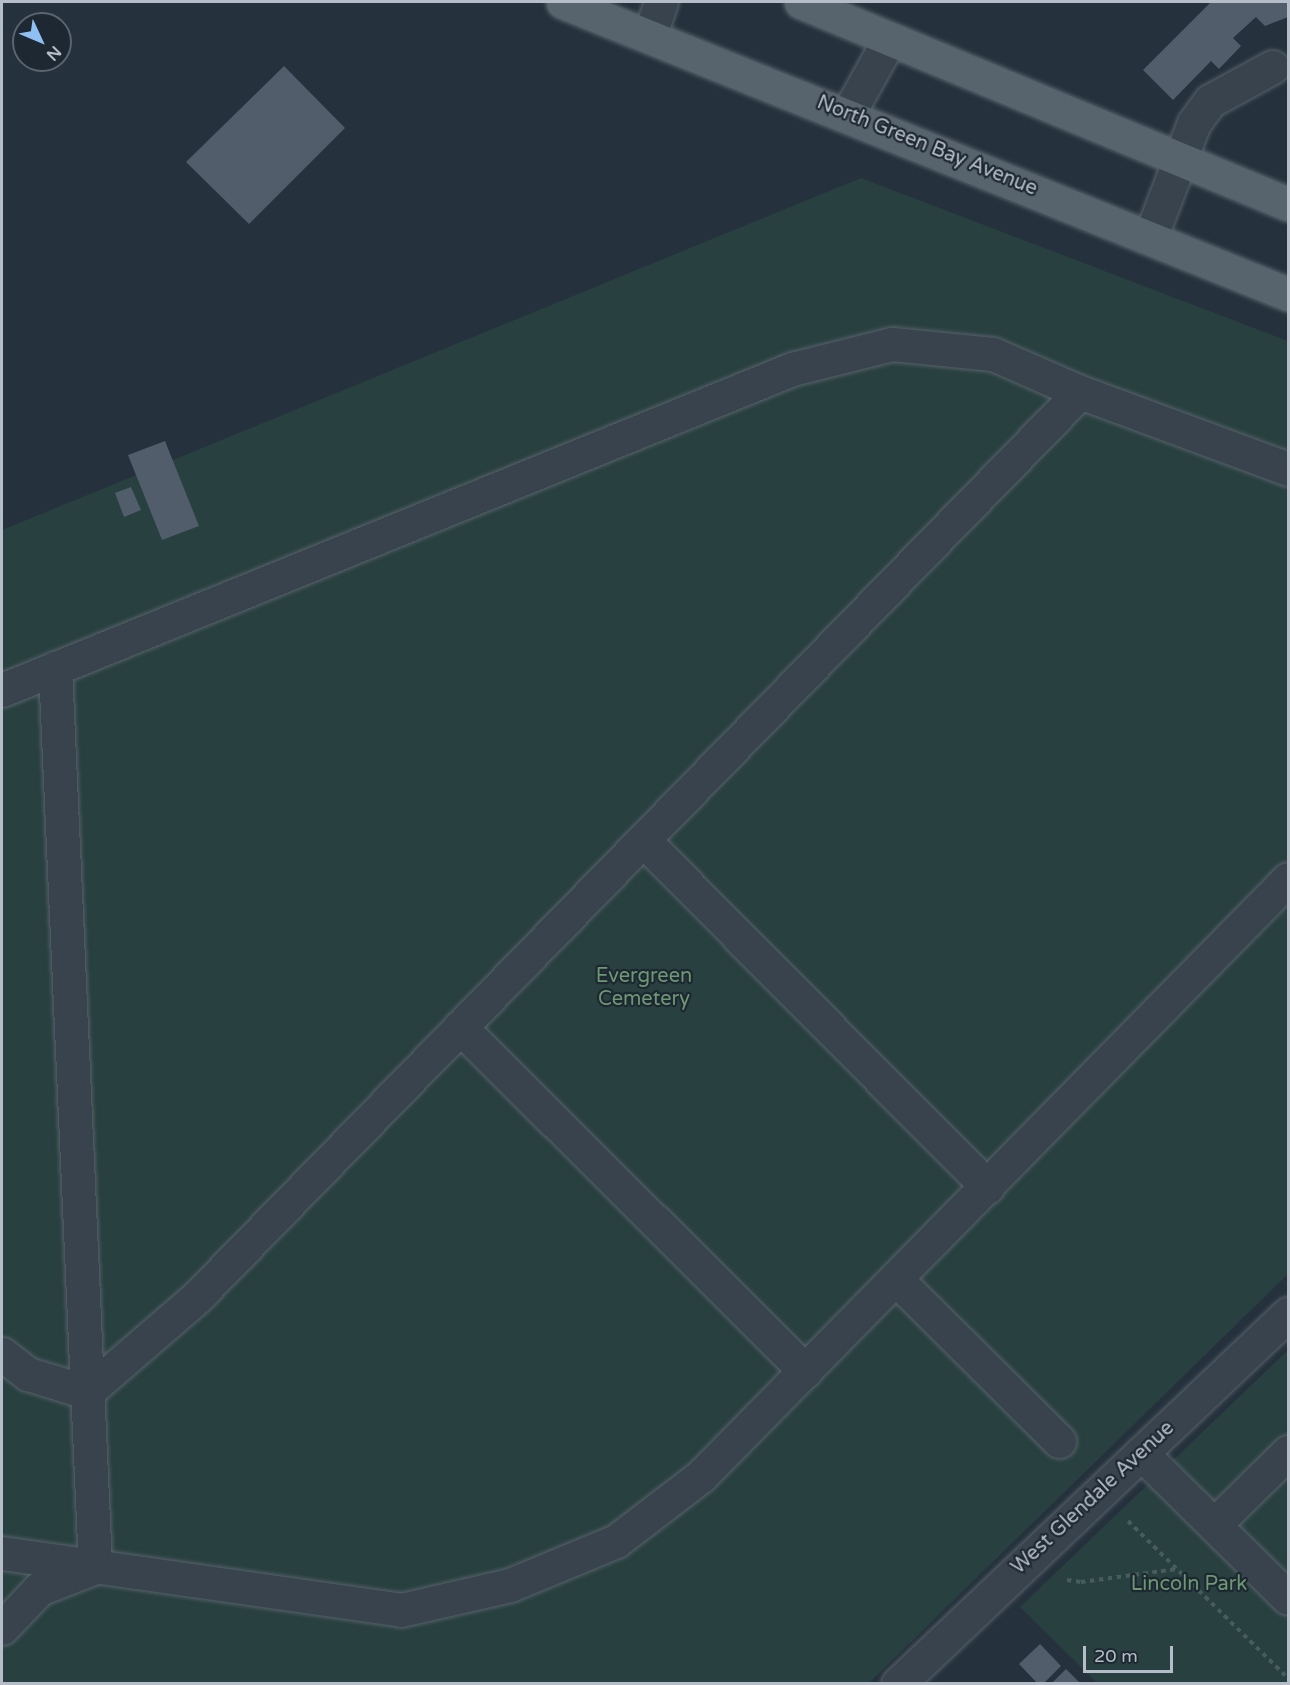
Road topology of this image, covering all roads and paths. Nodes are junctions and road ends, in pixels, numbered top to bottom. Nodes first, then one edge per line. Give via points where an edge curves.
1 (563, 2) edge
2 (661, 2) edge
3 (801, 2) edge
4 (650, 34) junction
5 (890, 40) junction
6 (1283, 66) edge
7 (848, 114) junction
8 (1181, 160) junction
9 (1288, 204) edge
10 (1150, 238) junction
11 (1288, 294) edge
12 (1080, 392) junction
13 (1288, 469) edge
14 (55, 668) junction
15 (2, 690) edge
16 (643, 840) junction
17 (1288, 879) edge
18 (460, 1027) junction
19 (987, 1187) junction
20 (896, 1279) junction
21 (1288, 1314) edge
22 (2, 1354) edge
23 (805, 1371) junction
24 (87, 1392) junction
25 (1059, 1441) dead end
26 (1288, 1452) edge
27 (1141, 1453) junction
28 (1128, 1521) dead end
29 (1215, 1524) junction
30 (2, 1553) edge
31 (95, 1567) junction
32 (1178, 1569) junction
33 (1067, 1580) dead end
34 (1288, 1598) edge
35 (2, 1628) edge
36 (1288, 1678) edge
37 (898, 1683) edge

1 - 4 main road, North Green Bay Avenue
2 - 4 street
3 - 5 main road
4 - 7 main road, North Green Bay Avenue
5 - 7 street
5 - 8 main road
6 - 8 street via 1210,101 1194,123
7 - 10 main road, North Green Bay Avenue
8 - 9 main road
8 - 10 street
10 - 11 main road, North Green Bay Avenue
12 - 13 street
12 - 14 street via 993,354 892,344 792,369
12 - 16 street
14 - 15 street
14 - 24 street
16 - 18 street
16 - 19 street
17 - 19 street
18 - 23 street
18 - 24 street via 197,1298
19 - 20 street
20 - 23 street
20 - 25 street
21 - 27 street, West Glendale Avenue
22 - 24 street via 28,1374
23 - 31 street via 701,1476 616,1541 510,1585 400,1610
24 - 31 street
26 - 29 street
27 - 29 street
27 - 37 street, West Glendale Avenue
28 - 32 path
29 - 34 street
30 - 31 street
31 - 35 street via 39,1589
32 - 33 path via 1081,1582
32 - 36 path

